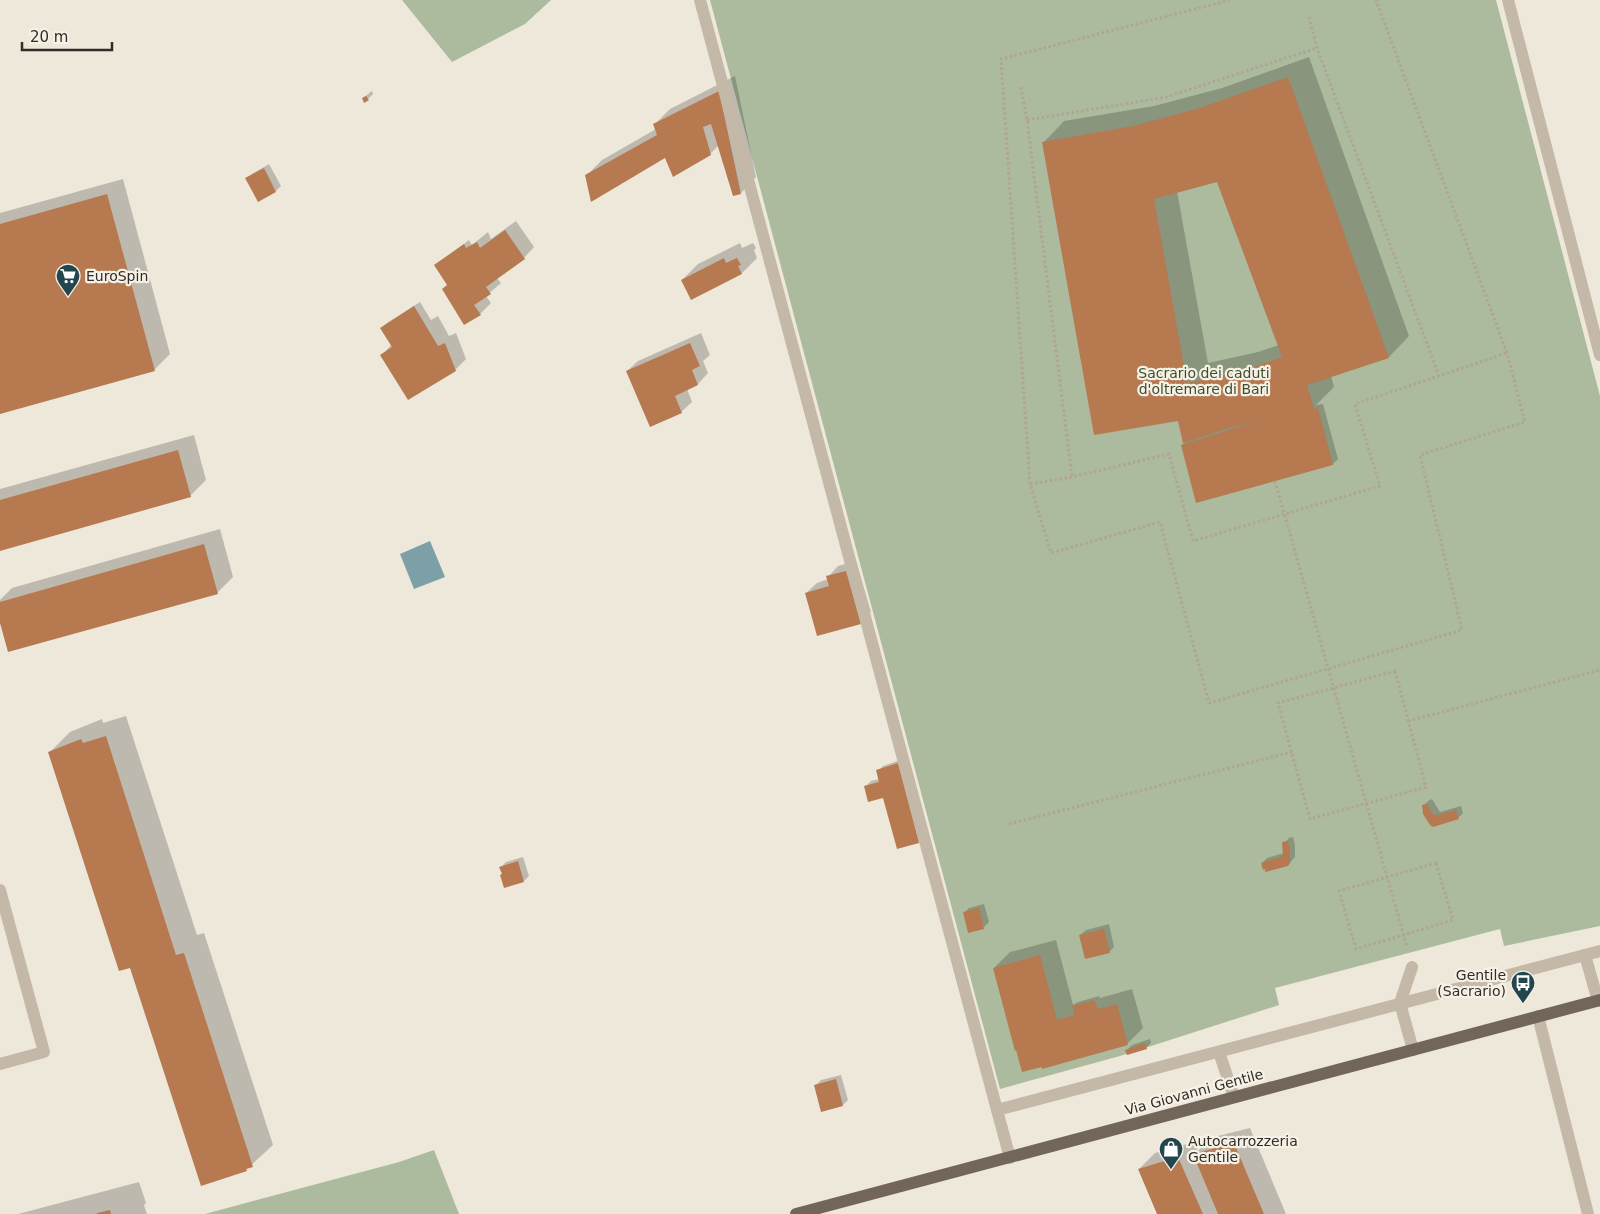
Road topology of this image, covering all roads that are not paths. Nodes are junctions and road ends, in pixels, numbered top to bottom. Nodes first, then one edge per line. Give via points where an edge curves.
1 (700, 0) edge
2 (1508, 0) edge
3 (1600, 355) edge
4 (0, 890) edge
5 (1600, 951) edge
6 (1585, 955) junction
7 (1412, 967) road end
8 (1599, 1000) edge
9 (1400, 1003) junction
10 (1538, 1016) junction
11 (1413, 1050) junction
12 (1219, 1052) junction
13 (0, 1064) edge
14 (1234, 1097) junction
15 (997, 1110) junction
16 (1010, 1158) junction
17 (796, 1214) edge
18 (1588, 1214) edge

1 - 15 street
2 - 3 street
4 - 13 street via 44,1052
5 - 6 street
6 - 8 street
6 - 9 street
7 - 9 street
8 - 10 main road, Via Giovanni Gentile
9 - 11 street
9 - 12 street
10 - 11 main road, Via Giovanni Gentile
10 - 18 street
11 - 14 main road, Via Giovanni Gentile
12 - 14 street
12 - 15 street
14 - 16 main road, Via Giovanni Gentile
15 - 16 street
16 - 17 main road, Via Giovanni Gentile

